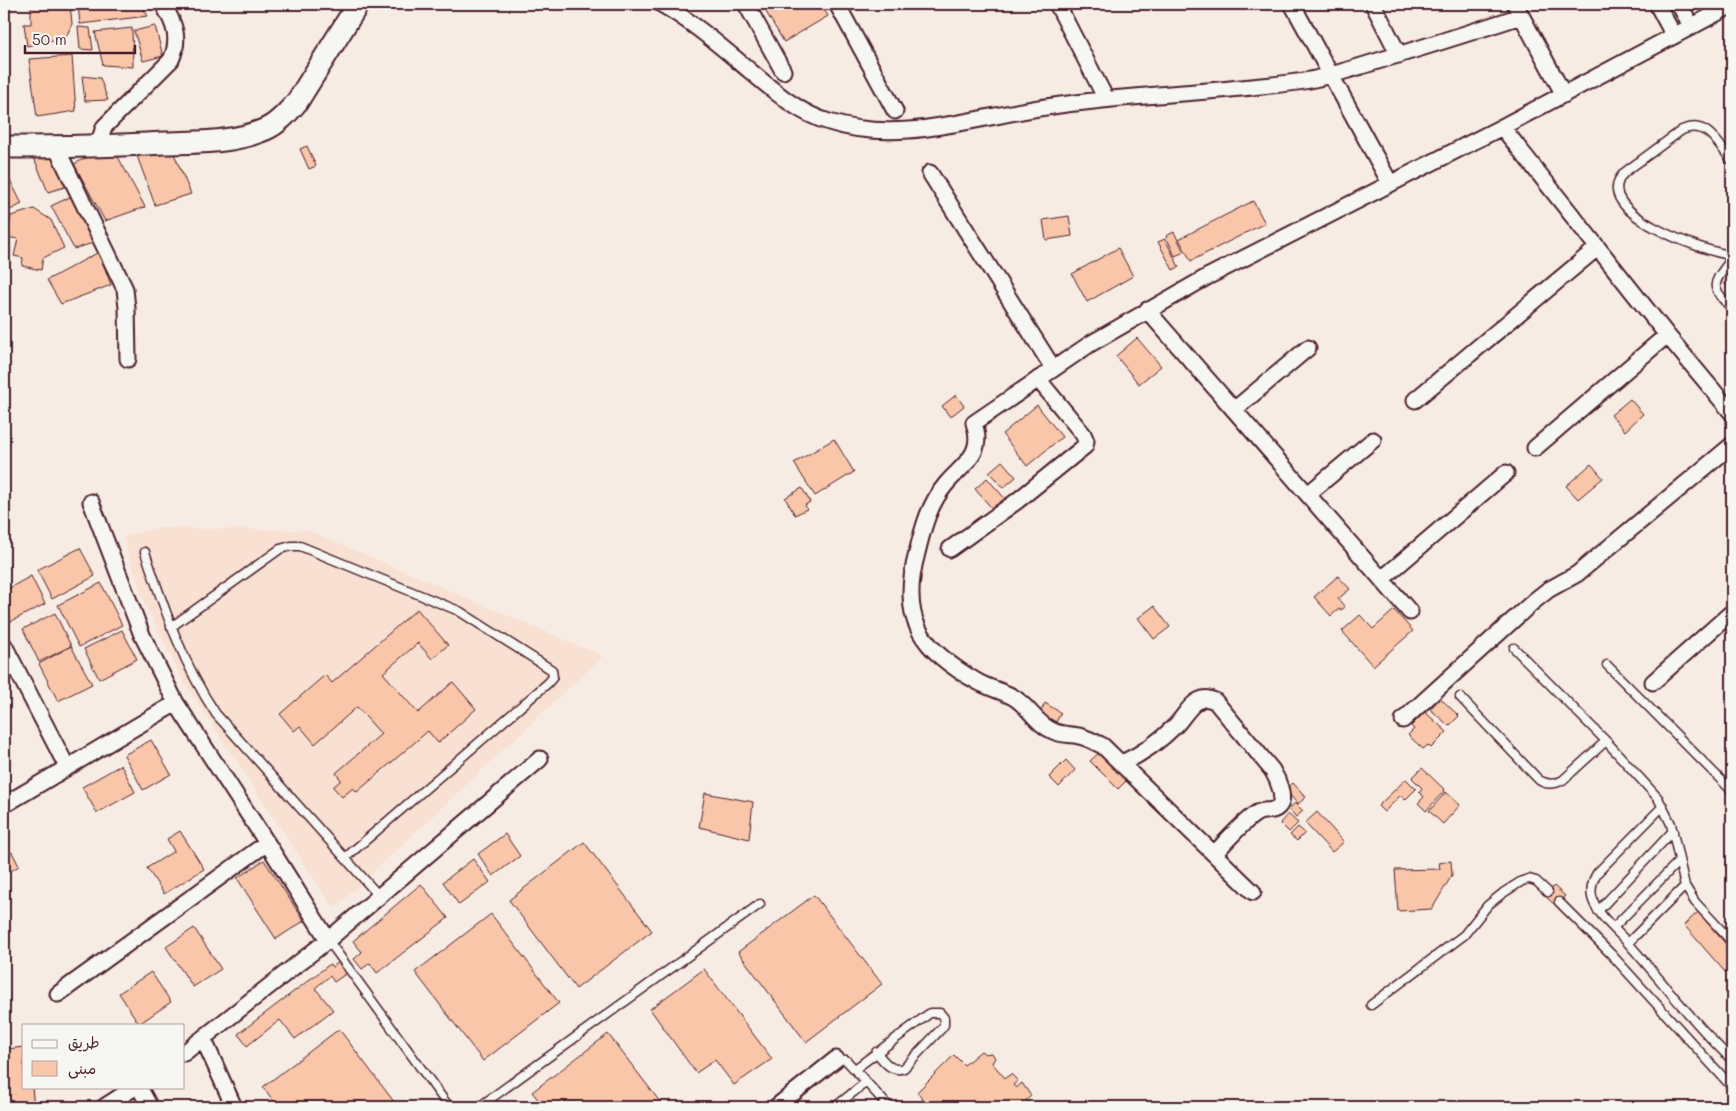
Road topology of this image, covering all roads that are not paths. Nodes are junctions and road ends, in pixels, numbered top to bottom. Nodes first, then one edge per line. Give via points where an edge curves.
1 (163, 4) edge
2 (358, 4) edge
3 (661, 4) edge
4 (746, 4) edge
5 (837, 4) edge
6 (1057, 4) edge
7 (1292, 4) edge
8 (1373, 4) edge
9 (1657, 4) edge
10 (1679, 4) edge
11 (1732, 5) edge
12 (1518, 10) edge
13 (1692, 27) junction
14 (1674, 36) junction
15 (1399, 55) junction
16 (783, 71) dead end
17 (1330, 75) junction
18 (1564, 94) junction
19 (1106, 99) junction
20 (895, 111) dead end
21 (1502, 127) junction
22 (104, 146) junction
23 (4, 147) edge
24 (56, 147) junction
25 (1732, 161) edge
26 (930, 173) dead end
27 (1390, 183) junction
28 (1597, 248) junction
29 (1732, 257) edge
30 (1732, 308) edge
31 (1147, 310) junction
32 (1667, 335) junction
33 (1308, 348) dead end
34 (128, 359) dead end
35 (1053, 368) junction
36 (1038, 379) junction
37 (1415, 400) dead end
38 (1234, 410) junction
39 (1732, 413) edge
40 (1373, 440) dead end
41 (1732, 445) edge
42 (1535, 448) dead end
43 (1506, 473) dead end
44 (1308, 494) junction
45 (91, 502) dead end
46 (950, 549) dead end
47 (145, 552) dead end
48 (1382, 579) junction
49 (1410, 612) dead end
50 (1732, 612) edge
51 (171, 627) junction
52 (4, 645) edge
53 (1514, 648) dead end
54 (1607, 665) dead end
55 (1653, 682) dead end
56 (1460, 697) dead end
57 (176, 703) junction
58 (1403, 720) dead end
59 (1606, 741) junction
60 (540, 759) dead end
61 (1122, 762) junction
62 (67, 767) junction
63 (1732, 791) edge
64 (4, 805) edge
65 (1663, 806) junction
66 (1673, 831) junction
67 (267, 843) junction
68 (1214, 854) junction
69 (345, 858) junction
70 (1679, 861) junction
71 (1685, 886) junction
72 (1253, 892) dead end
73 (1548, 892) dead end
74 (380, 897) junction
75 (1559, 902) dead end
76 (760, 904) dead end
77 (1598, 911) junction
78 (1614, 928) junction
79 (328, 940) junction
80 (1732, 942) edge
81 (1628, 943) junction
82 (58, 994) dead end
83 (1371, 1005) dead end
84 (203, 1038) junction
85 (185, 1051) edge
86 (876, 1052) junction
87 (836, 1059) joint
88 (1732, 1060) edge
89 (855, 1069) junction
90 (866, 1082) junction
91 (1732, 1087) edge
92 (133, 1088) edge
93 (140, 1088) edge
94 (104, 1107) edge
95 (150, 1107) edge
96 (234, 1107) edge
97 (449, 1107) edge
98 (478, 1107) edge
99 (776, 1107) edge
100 (835, 1107) edge
101 (889, 1107) edge

1 - 22 street via 176,30 174,53 171,60 104,127 101,136
2 - 22 street via 297,102 268,128 228,139
3 - 19 street via 705,33 793,104 826,121 853,129 912,130
4 - 16 street
5 - 20 street
6 - 19 street
7 - 17 street
8 - 15 street
9 - 14 street
10 - 13 street
11 - 13 street
12 - 15 street
12 - 18 street
13 - 14 street
14 - 18 street
15 - 17 street
17 - 19 street via 1254,87
17 - 27 street
18 - 21 street
21 - 27 street
21 - 28 street
22 - 24 street
23 - 24 street
24 - 34 street via 124,289
25 - 29 lane via 1707,131 1689,127 1625,172 1618,182 1618,189 1623,202 1648,225 1679,240
26 - 35 street
27 - 31 street
28 - 32 street
28 - 37 street
29 - 30 lane via 1715,285 1719,295
31 - 35 street
31 - 38 street
32 - 39 street
32 - 42 street
33 - 38 street
35 - 36 street
36 - 46 street via 1083,434 1085,446 1018,501
36 - 61 street via 974,423 977,443 973,456 940,492 925,523 911,574 911,608 928,643 948,662 1021,702 1047,728 1094,741
38 - 44 street
40 - 44 street
41 - 58 street via 1577,574 1534,601
43 - 48 street
44 - 48 street
45 - 57 street via 142,635
47 - 51 lane
48 - 49 street
50 - 55 street
51 - 69 lane via 216,714
51 - 69 lane via 280,549 300,546 459,611 552,670 553,677 548,683
52 - 62 street
53 - 59 lane
54 - 63 lane
56 - 59 lane via 1544,783 1563,780
57 - 62 street
57 - 67 street
59 - 65 lane
60 - 74 street
61 - 68 street
61 - 68 street via 1160,739 1198,701 1206,698 1215,701 1272,770 1281,795 1278,807 1258,812
62 - 64 street
65 - 66 lane
65 - 77 lane via 1597,872 1591,892
66 - 70 lane
66 - 77 lane
67 - 79 street
67 - 82 street
68 - 72 street
69 - 74 lane
70 - 71 lane
70 - 78 lane
71 - 80 lane via 1695,902
71 - 81 lane
73 - 83 lane via 1529,880 1503,893 1488,905 1464,935
74 - 79 street
75 - 91 lane
76 - 98 lane
77 - 78 lane
78 - 81 lane
79 - 84 street
79 - 97 lane
81 - 88 lane via 1709,1038
84 - 85 street
84 - 96 street
86 - 86 lane via 891,1068 904,1068 944,1025 944,1018 940,1013 930,1013
86 - 89 lane
87 - 89 lane via 846,1060
87 - 99 street
89 - 90 lane
90 - 100 lane
90 - 101 lane
92 - 94 street
93 - 95 street

